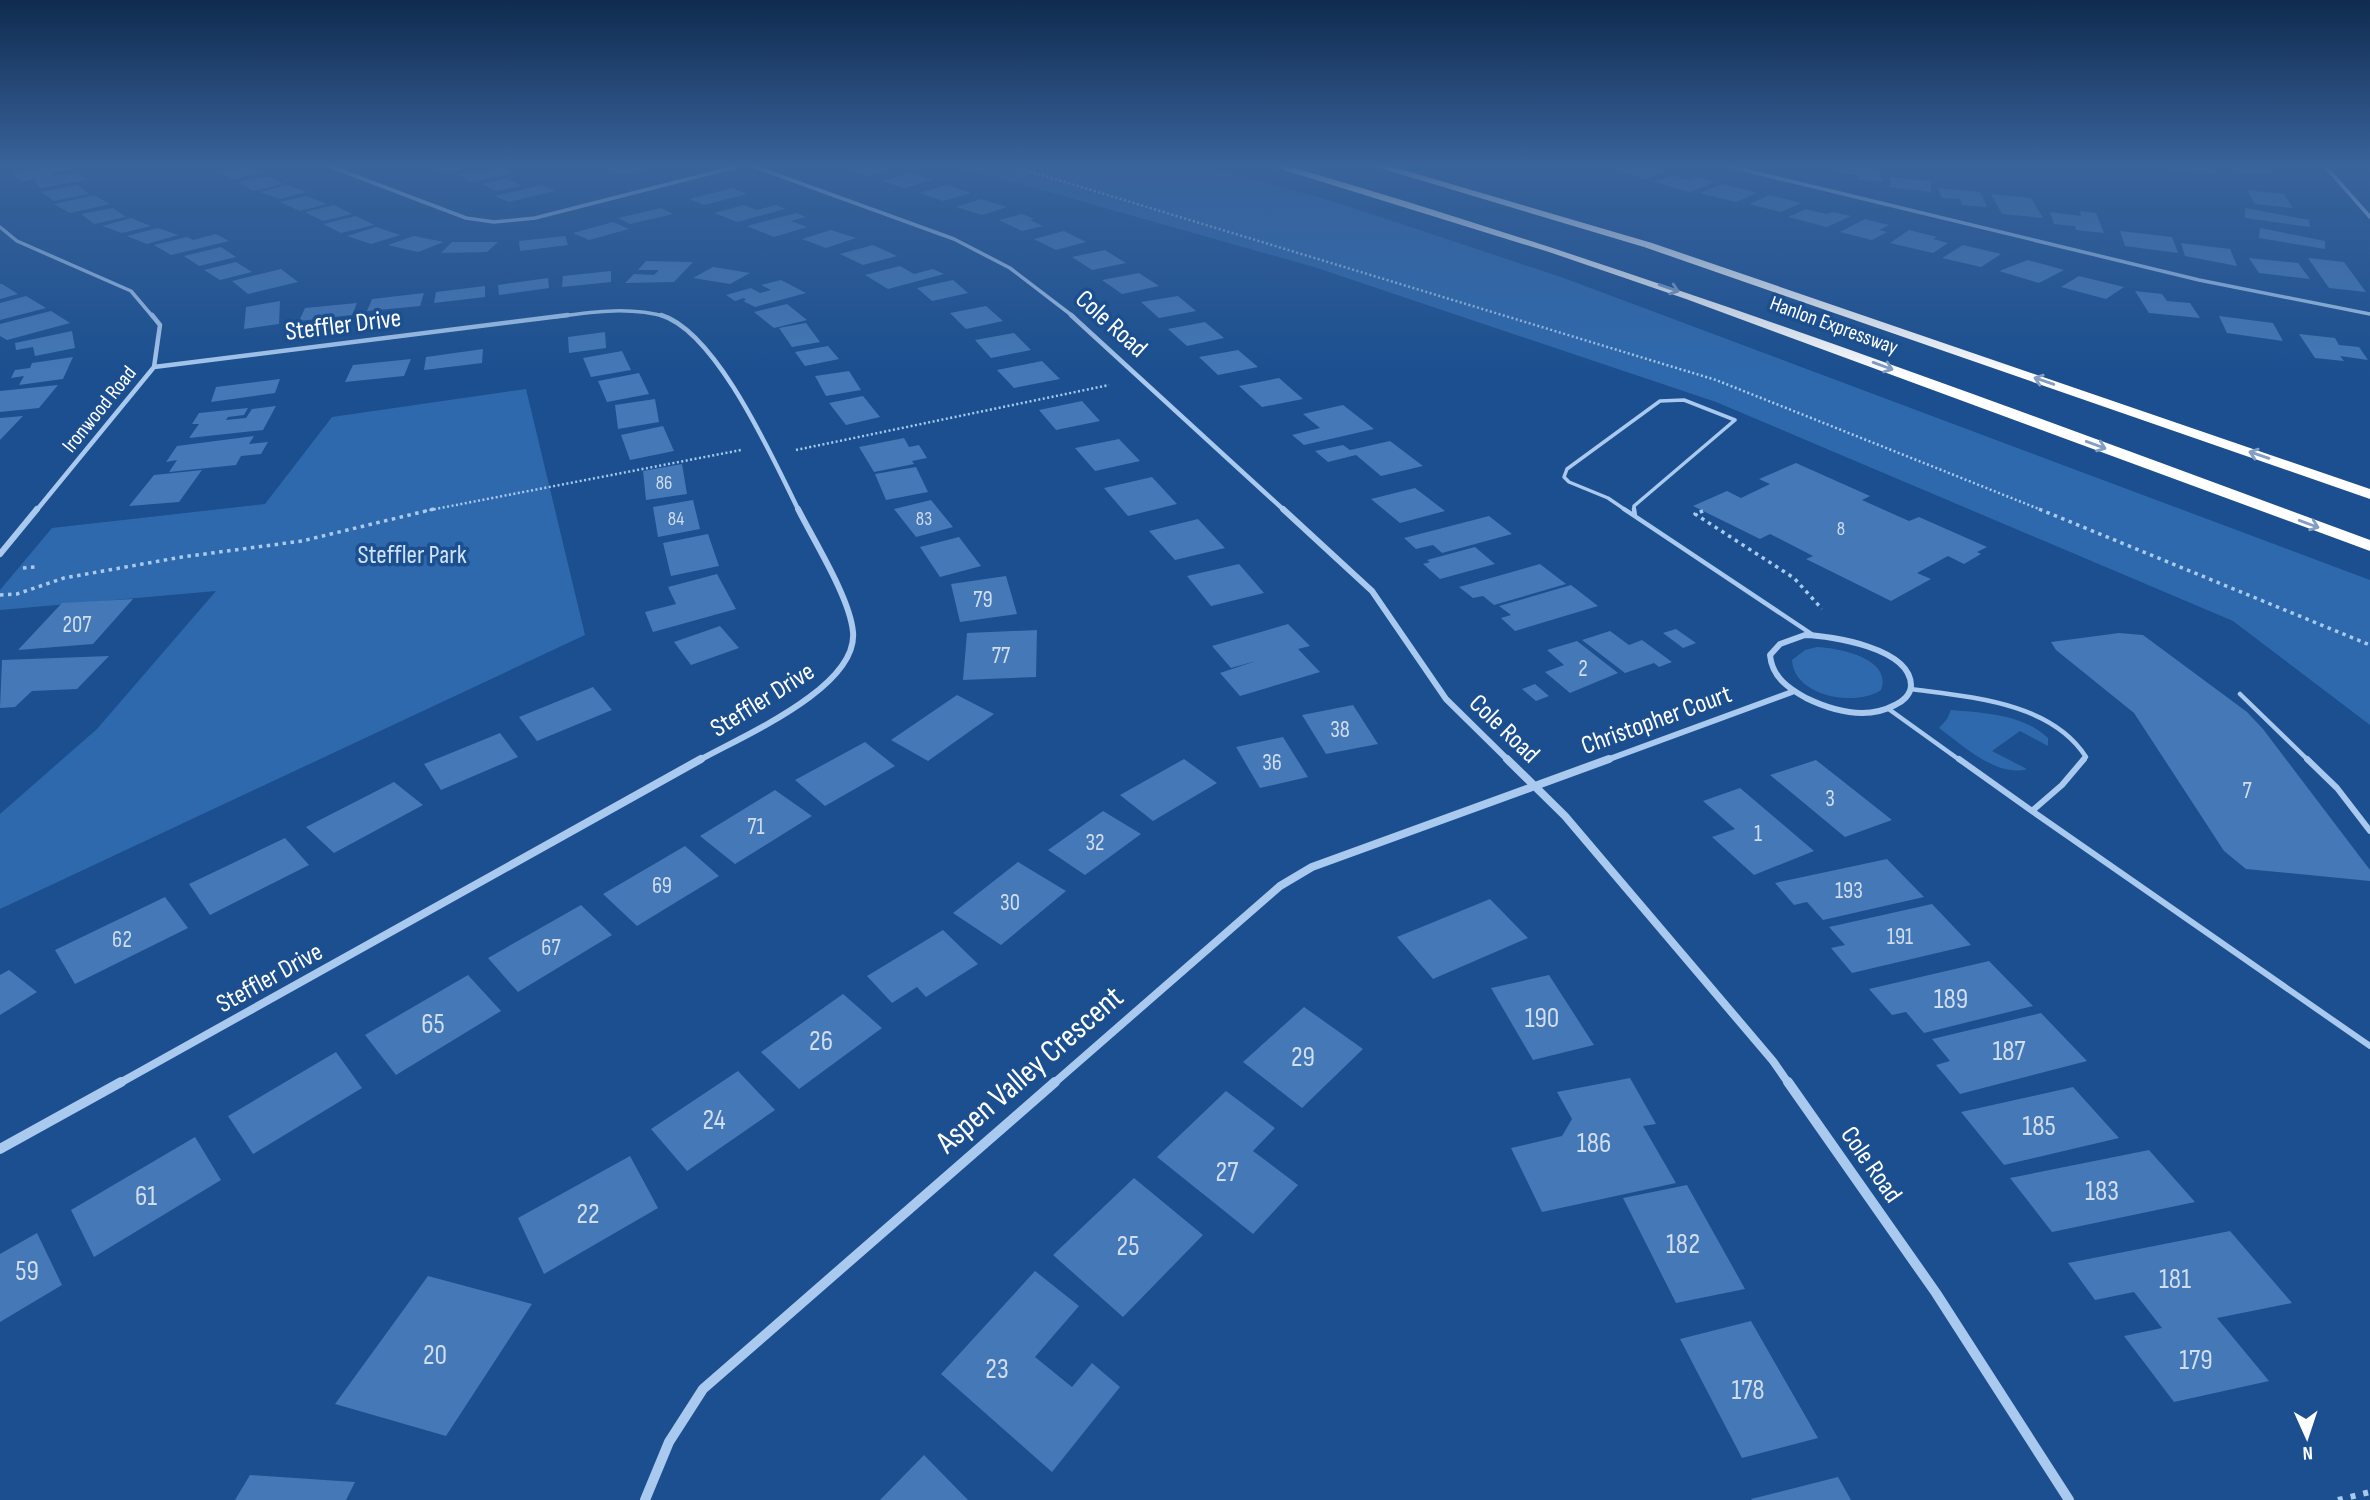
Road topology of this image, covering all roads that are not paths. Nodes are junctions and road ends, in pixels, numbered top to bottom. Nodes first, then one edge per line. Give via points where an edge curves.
1 (11, 236) edge
2 (944, 236) edge
3 (1514, 236) edge
4 (1617, 236) edge
5 (2019, 236) edge
6 (2370, 314) edge
7 (154, 366) junction
8 (2370, 494) edge
9 (1635, 516) junction
10 (2370, 546) edge
11 (0, 554) edge
12 (1813, 635) junction
13 (1911, 689) junction
14 (1792, 692) junction
15 (2240, 694) dead end
16 (1890, 710) junction
17 (1534, 784) junction
18 (2032, 811) junction
19 (2370, 831) edge
20 (2370, 1046) edge
21 (0, 1149) edge
22 (645, 1500) edge
23 (2069, 1500) edge

1 - 7 street, Ironwood Road via 131,291 160,326
2 - 17 street, Cole Road via 1010,268 1052,297 1372,591 1446,699
3 -> 10 highway, Hanlon Expressway via 1694,297
8 -> 4 highway, Hanlon Expressway
5 - 6 street
7 - 11 street, Ironwood Road
7 - 21 street, Steffler Drive via 603,311 647,312 672,319 714,355 847,607 854,637 840,669 820,689 767,723
9 - 9 lane via 1634,506 1733,424 1732,417 1684,400 1660,401 1564,473 1569,482 1608,498
9 - 12 lane
12 - 13 street via 1845,638 1884,654 1899,665
12 - 14 street via 1789,639 1770,655 1777,678
13 - 16 street via 1908,698
13 - 18 lane via 2038,715 2082,746 2086,757
14 - 16 street via 1851,713
14 - 17 street, Christopher Court
15 - 19 lane via 2337,788
16 - 18 lane
17 - 22 street, Aspen Valley Crescent via 1312,867 1251,909 703,1390 654,1467
17 - 23 street, Cole Road via 1773,1061 1936,1293
18 - 20 lane

